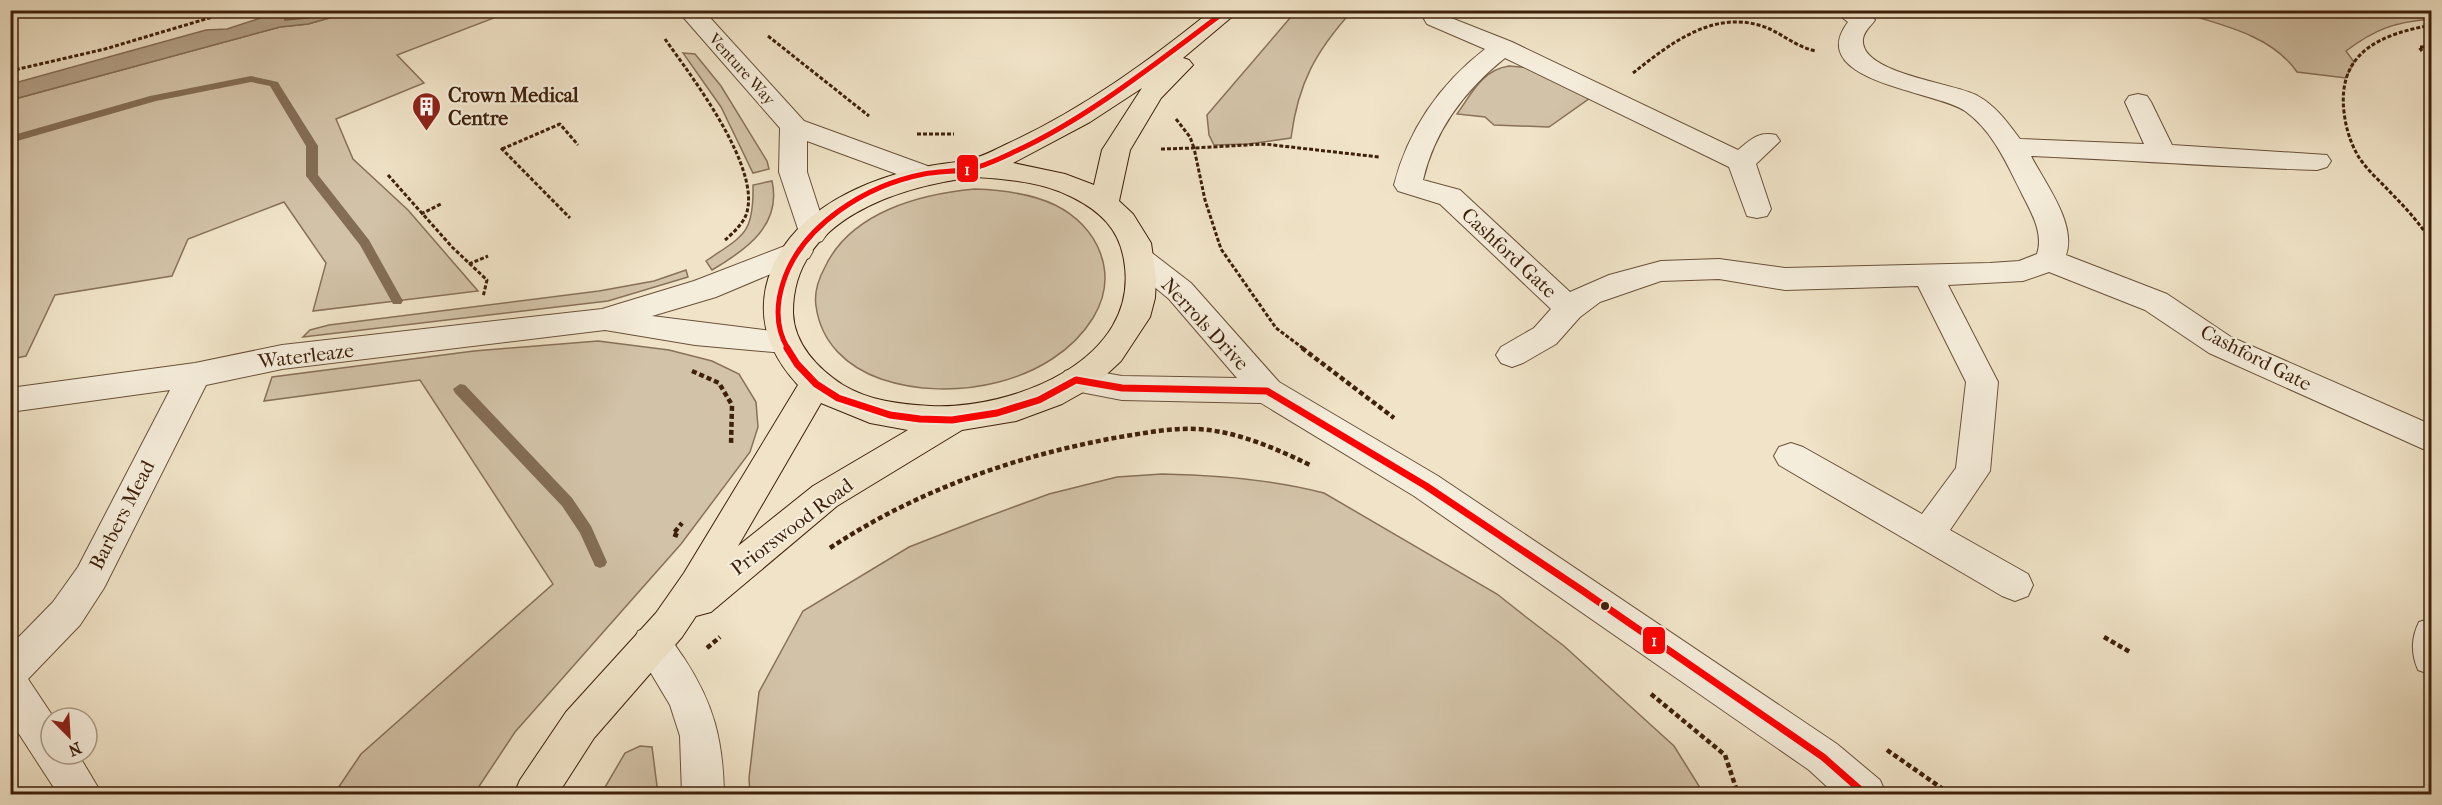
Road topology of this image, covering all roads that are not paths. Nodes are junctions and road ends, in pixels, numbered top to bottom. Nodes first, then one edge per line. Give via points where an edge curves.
1 (689, 10) edge
2 (1223, 14) edge
3 (1863, 14) edge
4 (1436, 19) dead end
5 (1503, 47) junction
6 (2138, 102) dead end
7 (794, 127) junction
8 (1766, 141) dead end
9 (2012, 147) junction
10 (2162, 153) junction
11 (2317, 160) dead end
12 (1741, 162) junction
13 (975, 168) junction
14 (923, 174) junction
15 (1104, 203) junction
16 (1757, 209) dead end
17 (805, 242) junction
18 (1141, 260) junction
19 (2049, 260) junction
20 (1927, 274) junction
21 (1569, 309) junction
22 (602, 320) junction
23 (784, 342) junction
24 (1512, 356) dead end
25 (195, 375) junction
26 (1076, 380) junction
27 (816, 384) junction
28 (1267, 391) junction
29 (10, 400) edge
30 (952, 420) junction
31 (2432, 440) edge
32 (1791, 456) dead end
33 (1927, 535) junction
34 (2015, 585) dead end
35 (661, 634) junction
36 (2432, 634) edge
37 (2432, 657) edge
38 (10, 672) edge
39 (10, 685) edge
40 (39, 730) edge
41 (63, 766) edge
42 (81, 795) edge
43 (535, 795) edge
44 (703, 795) edge
45 (1865, 795) edge

1 - 7 street, Venture Way
2 - 13 main road via 1116,93 1017,151
2 - 15 main road via 1151,94 1116,150
3 - 9 street via 1850,37 1852,50 1865,66 1886,79 1959,96 1979,107
4 - 5 street
5 - 12 street
5 - 21 street, Cashford Gate via 1475,67 1430,123 1412,160 1408,185 1450,197
6 - 10 street
7 - 14 street, Venture Way
7 - 17 street via 793,172
8 - 12 street
9 - 10 street
9 - 19 street via 2049,219 2055,244
10 - 11 street via 2205,158
12 - 16 street
13 - 14 main road
13 - 15 main road via 1012,169 1047,176 1078,187
14 - 17 main road via 861,197 834,214
15 - 18 main road via 1134,239
17 - 22 street, Waterleaze via 705,289
17 - 23 main road via 786,273 779,296 778,319
18 - 26 main road via 1142,291 1131,322 1109,353
18 - 28 street, Nerrols Drive via 1180,291
19 - 20 street, Cashford Gate via 2023,271
19 - 31 street, Cashford Gate via 2156,302 2220,345
20 - 21 street, Cashford Gate via 1785,279 1719,269 1661,271 1588,294
20 - 33 street via 1982,382 1973,471
21 - 24 street, Cashford Gate via 1545,336
22 - 23 street, Waterleaze
22 - 25 street, Waterleaze via 282,357
23 - 27 main road
25 - 29 street, Waterleaze
25 - 38 street, Barbers Mead via 171,414 117,534 72,607
26 - 28 street, Nerrols Drive via 1122,388
26 - 30 main road via 1029,403
27 - 30 main road via 846,401 890,416
27 - 35 main road, Priorswood Road via 718,552
28 - 45 street, Nerrols Drive via 1426,486 1553,571 1823,757
30 - 35 main road, Priorswood Road via 825,496
32 - 33 street
33 - 34 street
35 - 43 main road, Priorswood Road via 580,725
35 - 44 street via 700,736
36 - 37 street
39 - 40 street
41 - 42 street

